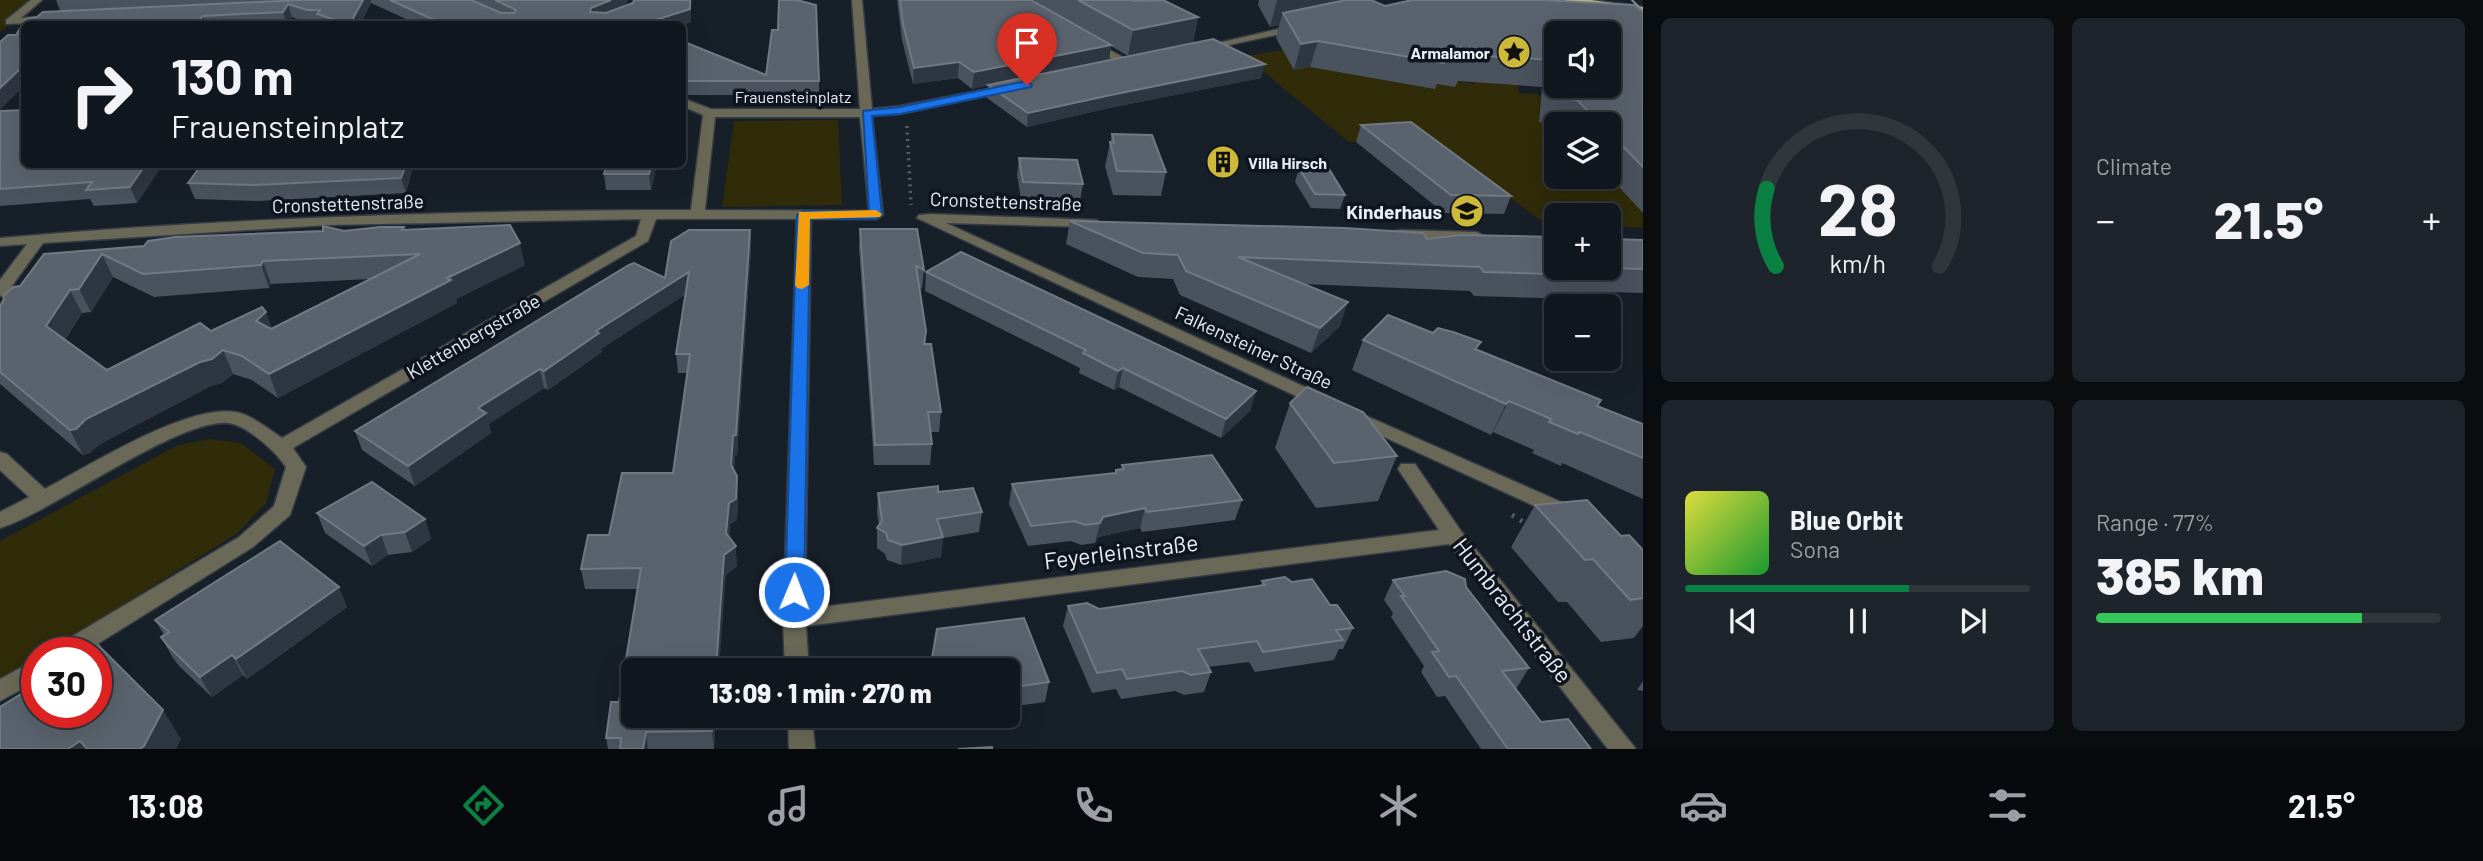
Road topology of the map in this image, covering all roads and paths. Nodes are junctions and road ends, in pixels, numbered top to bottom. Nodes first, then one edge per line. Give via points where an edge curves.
1 (37, 0) edge
2 (857, 0) edge
3 (1569, 0) edge
4 (1612, 2) edge
5 (1643, 4) edge
6 (1643, 10) edge
7 (65, 19) edge
8 (21, 21) edge
9 (28, 21) edge
10 (1313, 25) edge
11 (1075, 33) edge
12 (1194, 50) edge
13 (1142, 61) edge
14 (1128, 64) junction
15 (1115, 67) edge
16 (1021, 86) edge
17 (686, 103) edge
18 (709, 113) junction
19 (866, 113) junction
20 (907, 125) dead end
21 (650, 214) junction
22 (698, 214) junction
23 (804, 215) junction
24 (918, 218) junction
25 (1105, 224) edge
26 (1383, 233) edge
27 (1489, 237) edge
28 (38, 239) junction
29 (0, 242) edge
30 (0, 291) edge
31 (282, 446) junction
32 (0, 459) edge
33 (1408, 469) dead end
34 (42, 498) junction
35 (0, 521) edge
36 (1590, 523) edge
37 (1454, 536) junction
38 (794, 618) junction
39 (90, 637) edge
40 (796, 658) edge
41 (21, 679) edge
42 (0, 691) edge
43 (801, 728) edge
44 (802, 749) edge
45 (1623, 749) edge

1 - 8 street via 10,22
2 - 19 street
3 - 4 main road
4 - 5 main road
4 - 6 main road
7 - 9 street
10 - 12 street
11 - 14 street
13 - 14 street
14 - 15 street
16 - 19 street
17 - 18 street
18 - 19 street, Frauensteinplatz
18 - 22 street, Frauensteinplatz
19 - 23 street, Frauensteinplatz via 876,215
20 - 24 path
21 - 22 street, Cronstettenstraße
21 - 28 street, Cronstettenstraße via 343,221
21 - 31 street, Klettenbergstraße via 643,238
22 - 23 street, Frauensteinplatz
23 - 38 street
24 - 25 street, Cronstettenstraße
24 - 36 street, Falkensteiner Straße
26 - 27 street
28 - 29 street, Cronstettenstraße
28 - 30 street
31 - 34 street via 237,418 215,418 175,429
31 - 39 street via 296,467 283,510 246,542
32 - 34 street
33 - 37 street, Humbrachtstraße
34 - 35 street
37 - 38 street, Feyerleinstraße
37 - 45 street, Humbrachtstraße
38 - 40 street
41 - 42 street
43 - 44 street

